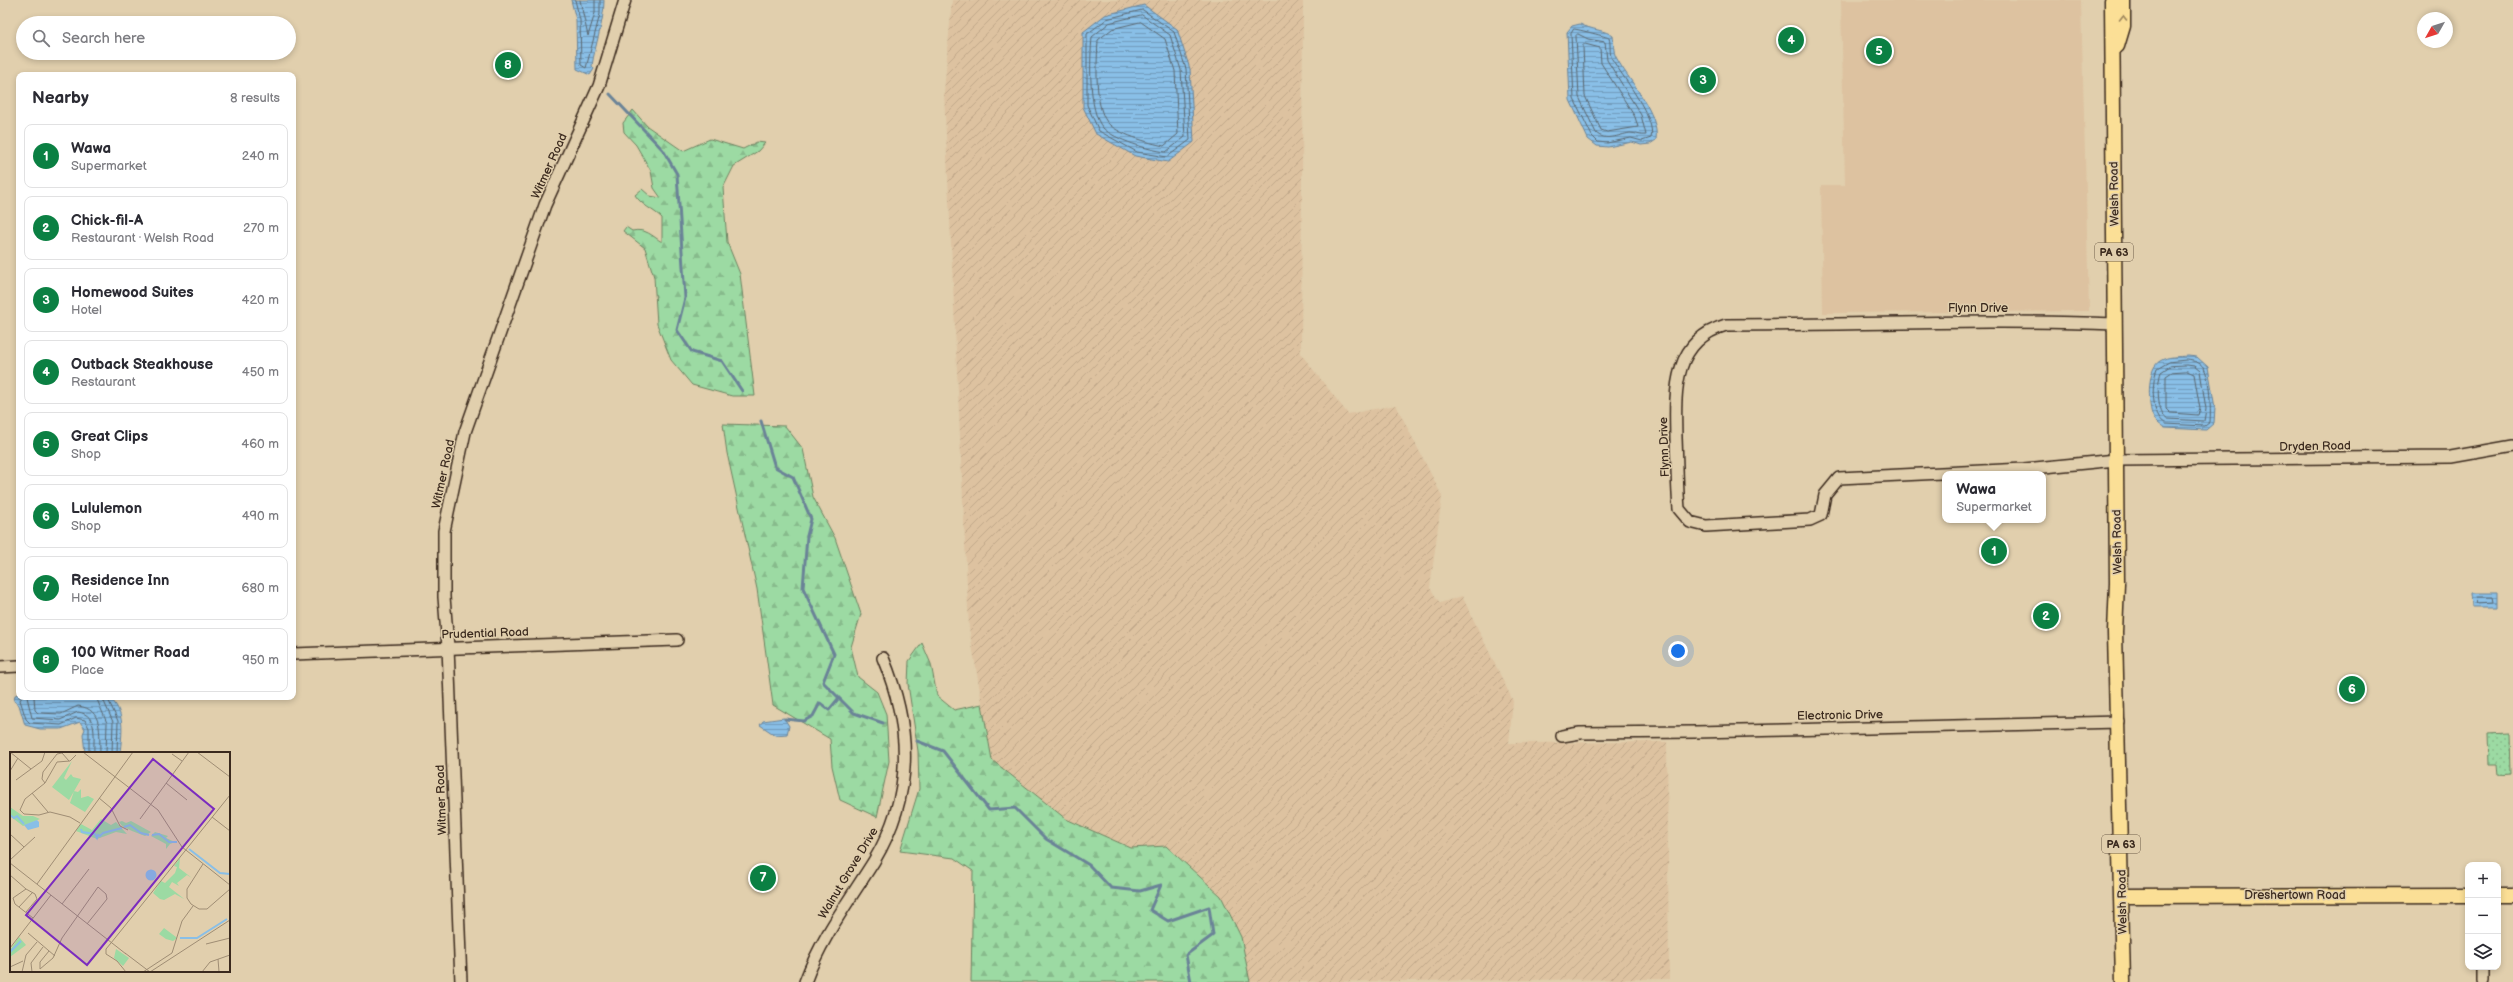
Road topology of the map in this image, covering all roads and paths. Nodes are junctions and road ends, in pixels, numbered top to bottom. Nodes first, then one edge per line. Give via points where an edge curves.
1 (625, 0) edge
2 (2103, 0) edge
3 (2112, 0) edge
4 (2123, 0) edge
5 (2113, 62) junction
6 (2113, 101) junction
7 (2115, 324) junction
8 (2513, 446) edge
9 (2116, 460) junction
10 (1983, 471) edge
11 (1942, 473) edge
12 (677, 640) dead end
13 (448, 648) junction
14 (296, 654) edge
15 (883, 658) dead end
16 (16, 666) edge
17 (0, 667) edge
18 (2119, 722) junction
19 (1562, 736) dead end
20 (2465, 895) edge
21 (2501, 895) edge
22 (2513, 895) edge
23 (2122, 896) junction
24 (2483, 970) edge
25 (462, 982) edge
26 (805, 982) edge
27 (2123, 982) edge
28 (2483, 982) edge

1 - 13 street, Witmer Road via 598,86 545,205 465,432 444,531 444,597
2 - 6 main road, Welsh Road / PA 63 via 2104,79
3 - 5 main road, Welsh Road / PA 63
5 -> 4 main road via 2123,26
5 - 6 main road, Welsh Road / PA 63
6 - 7 main road, Welsh Road / PA 63
7 - 9 main road, Welsh Road / PA 63
7 - 11 street, Flynn Drive via 2032,321 1726,325 1708,333 1690,349 1678,376 1676,404 1680,509 1690,522 1706,526 1810,520 1821,515 1825,496 1839,478
8 - 9 street, Dryden Road via 2451,457
9 - 10 street, Flynn Drive
9 - 18 main road, Welsh Road / PA 63 via 2115,632
12 - 13 street, Prudential Road
13 - 14 street, Prudential Road
13 - 25 street, Witmer Road
15 - 26 street, Walnut Grove Drive via 901,710 906,747 901,794 891,826 879,851 821,943
16 - 17 street
18 - 19 street, Electronic Drive via 1696,732 1580,732
18 - 23 main road, Welsh Road / PA 63
20 - 23 main road, Dreshertown Road
21 - 22 main road
23 - 27 main road, Welsh Road / PA 63
24 - 28 street

